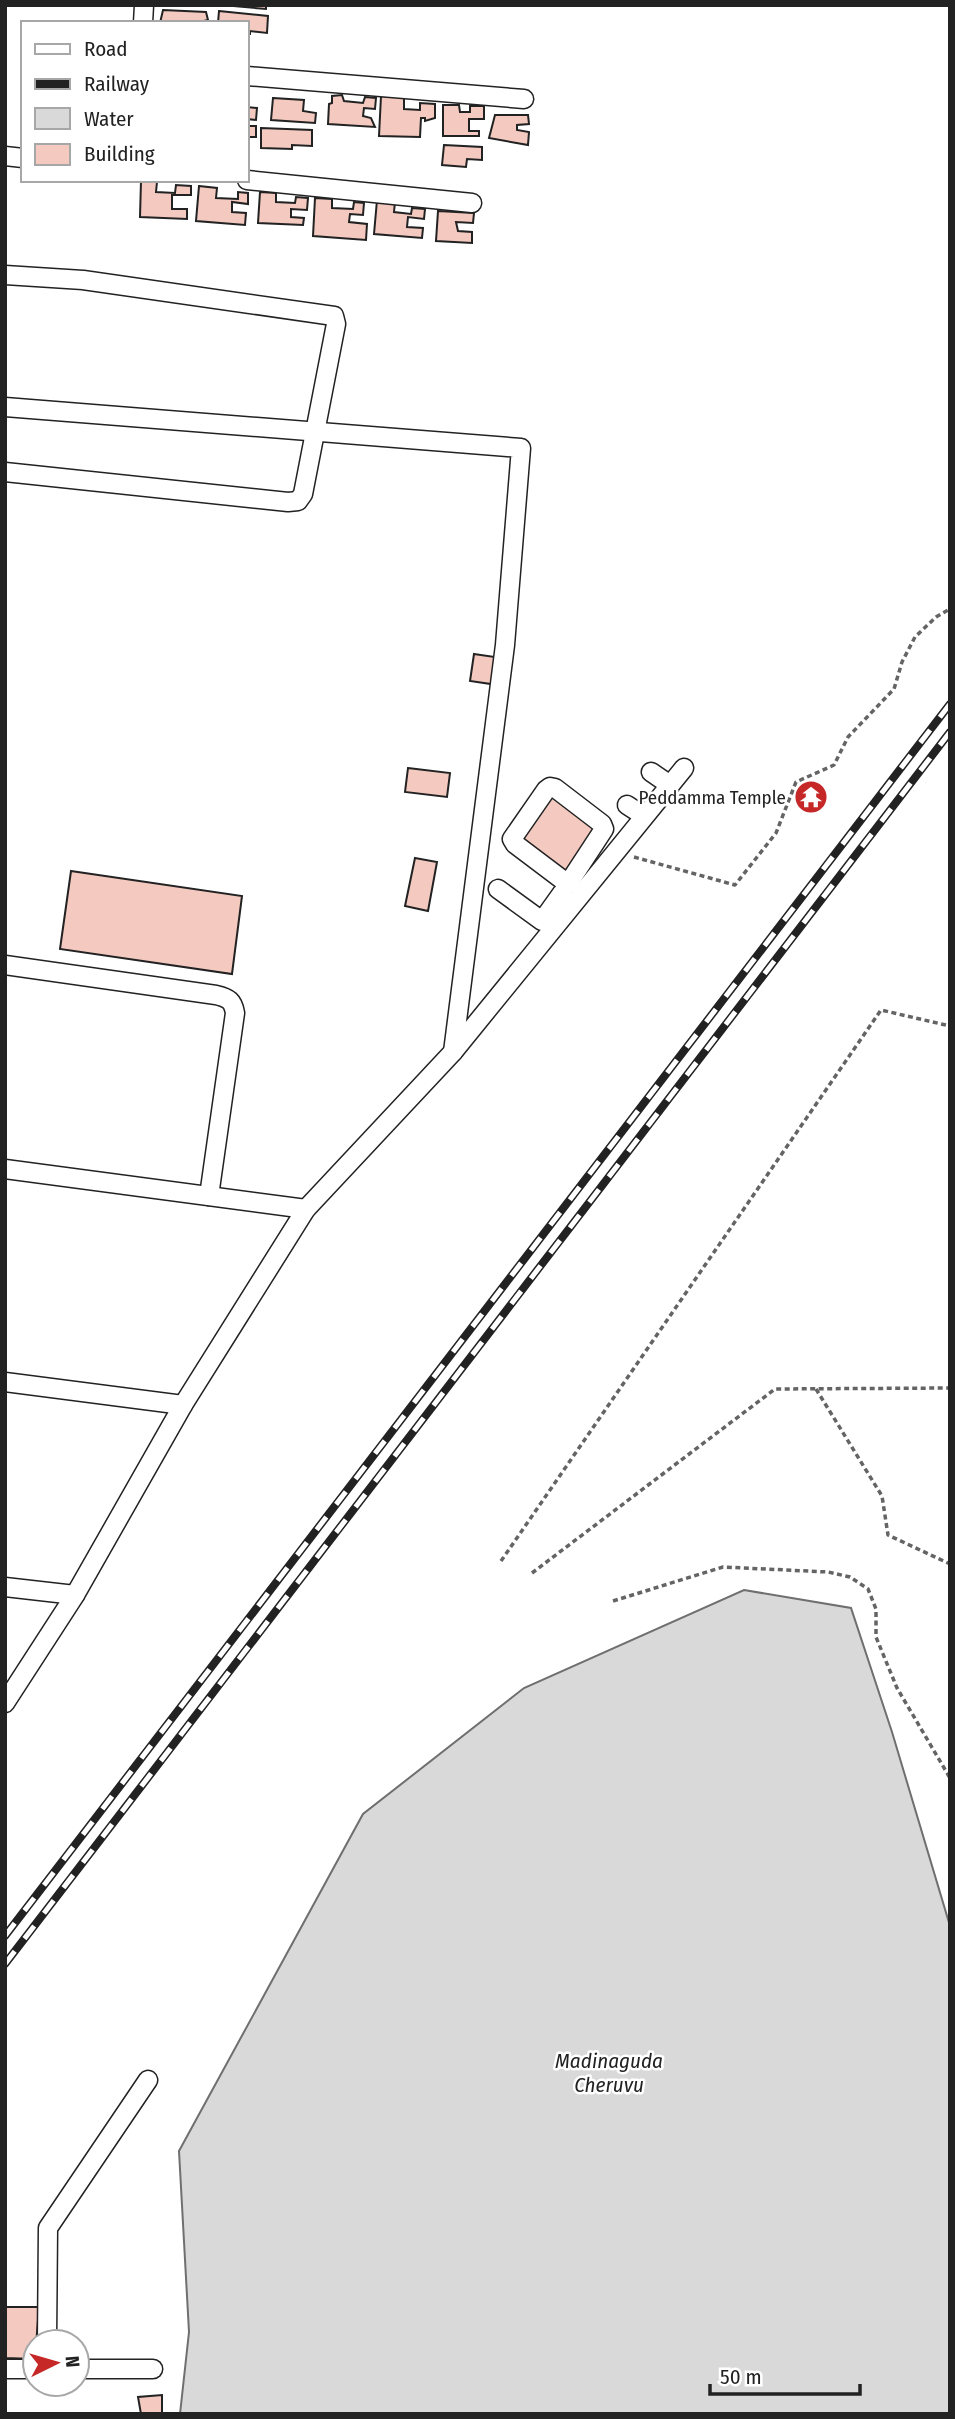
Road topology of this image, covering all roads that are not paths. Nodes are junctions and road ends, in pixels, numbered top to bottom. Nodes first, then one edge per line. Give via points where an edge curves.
1 (248, 76) edge
2 (524, 99) dead end
3 (248, 180) edge
4 (472, 203) dead end
5 (5, 275) edge
6 (5, 407) edge
7 (316, 431) junction
8 (5, 472) edge
9 (684, 768) dead end
10 (650, 772) dead end
11 (670, 785) junction
12 (627, 805) dead end
13 (644, 816) junction
14 (593, 847) junction
15 (612, 856) junction
16 (498, 889) dead end
17 (570, 891) junction
18 (548, 925) junction
19 (5, 965) edge
20 (453, 1052) junction
21 (5, 1169) edge
22 (209, 1196) junction
23 (306, 1209) junction
24 (5, 1382) edge
25 (183, 1405) junction
26 (5, 1587) edge
27 (75, 1595) junction
28 (5, 1703) edge
29 (148, 2080) dead end
30 (47, 2328) edge
31 (91, 2369) edge
32 (153, 2369) dead end

1 - 2 street
3 - 4 street
5 - 7 street via 82,280 334,316
6 - 7 street
7 - 8 street via 298,501
7 - 20 street via 522,448 505,645
9 - 11 street
10 - 11 street
11 - 13 street
12 - 13 street
13 - 15 street
14 - 15 street
14 - 17 street
14 - 17 street via 604,826 555,788 548,788 512,839
15 - 17 street
16 - 18 street
17 - 18 street
18 - 20 street
19 - 22 street via 216,995 233,1003
20 - 23 street
21 - 22 street
22 - 23 street
23 - 25 street
24 - 25 street
25 - 27 street
26 - 27 street
27 - 28 street
29 - 30 street via 48,2228
31 - 32 street

